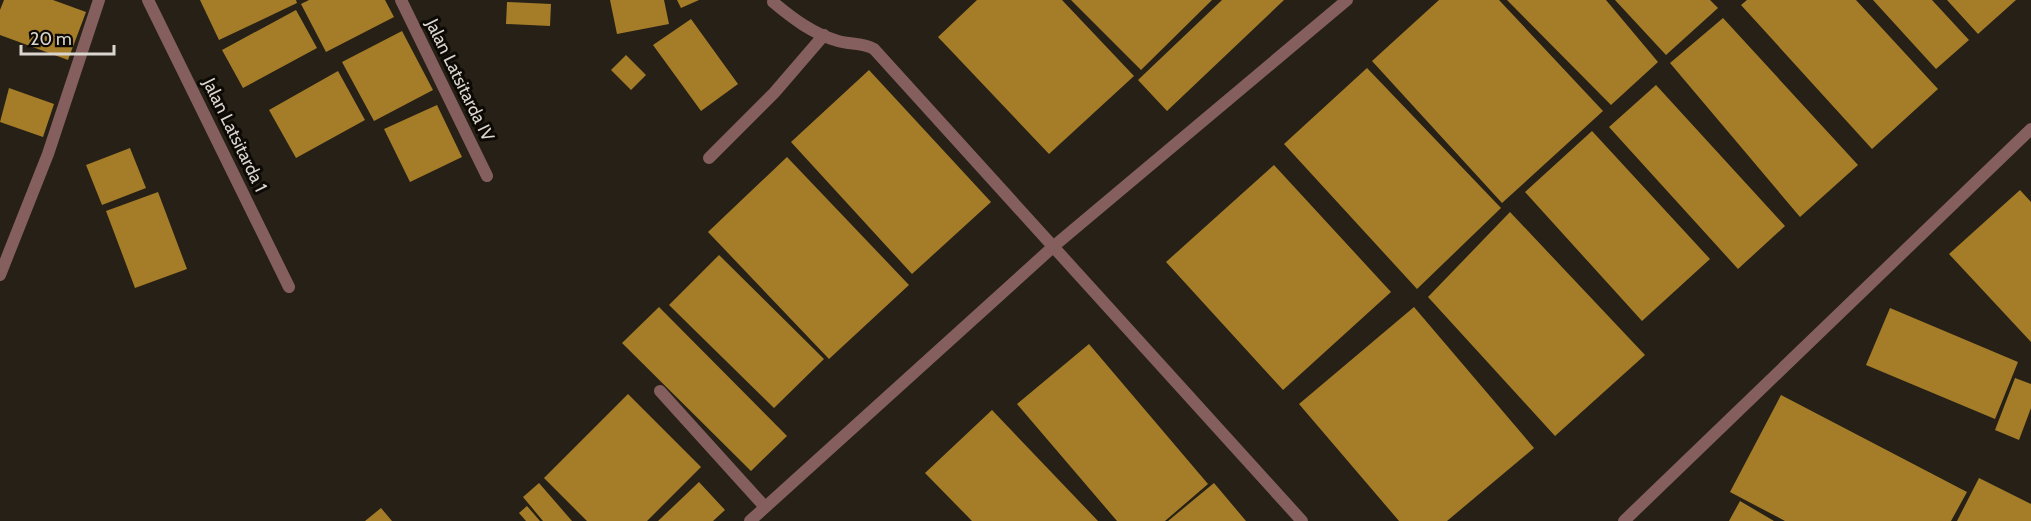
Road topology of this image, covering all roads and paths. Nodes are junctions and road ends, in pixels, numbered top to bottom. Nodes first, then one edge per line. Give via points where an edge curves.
1 (99, 0) edge
2 (148, 0) edge
3 (401, 0) edge
4 (1347, 0) edge
5 (772, 2) dead end
6 (824, 35) junction
7 (2031, 129) edge
8 (709, 158) dead end
9 (487, 176) dead end
10 (1054, 246) junction
11 (0, 275) edge
12 (289, 287) dead end
13 (660, 391) dead end
14 (765, 507) junction
15 (750, 521) edge
16 (1302, 521) edge
17 (1624, 521) edge

1 - 11 street via 48,154
2 - 12 street, Jalan Latsitarda 1
3 - 9 street, Jalan Latsitarda IV
4 - 10 street
5 - 6 street
6 - 8 street via 774,93
6 - 10 street via 874,49
7 - 17 street
10 - 14 street
10 - 16 street
13 - 14 street
14 - 15 street

